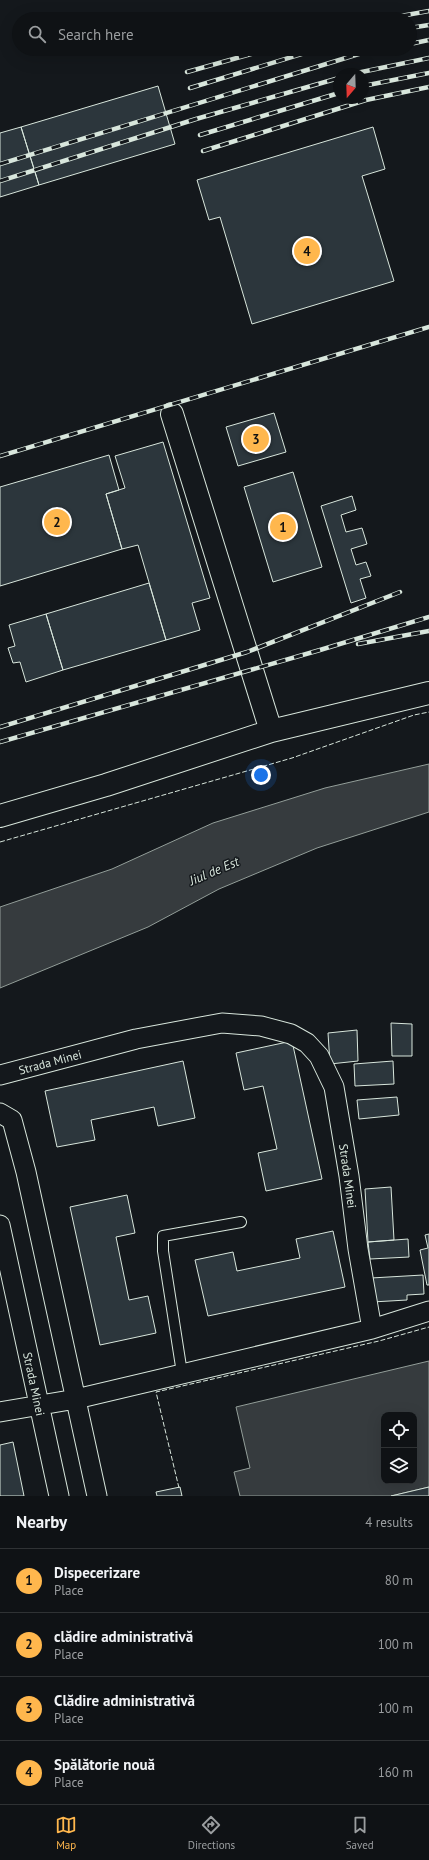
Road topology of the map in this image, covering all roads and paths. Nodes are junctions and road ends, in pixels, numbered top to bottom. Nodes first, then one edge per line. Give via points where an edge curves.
1 (172, 414) dead end
2 (429, 693) edge
3 (271, 731) junction
4 (0, 816) edge
5 (0, 1075) edge
6 (0, 1113) edge
7 (241, 1222) dead end
8 (0, 1225) edge
9 (429, 1311) edge
10 (372, 1329) junction
11 (182, 1373) junction
12 (76, 1399) junction
13 (38, 1406) junction
14 (0, 1412) edge
15 (58, 1496) edge
16 (97, 1496) edge

1 - 3 street
2 - 3 street
3 - 4 street via 106,785
5 - 10 street, Strada Minei via 136,1039 222,1023 261,1026 291,1034 307,1043 319,1056 334,1087
6 - 12 street via 12,1120 26,1172
7 - 11 lane via 163,1236 163,1251
8 - 13 street, Strada Minei
9 - 10 street
10 - 11 street
11 - 12 street
12 - 13 street
12 - 16 street
13 - 14 street
13 - 15 street, Strada Minei

